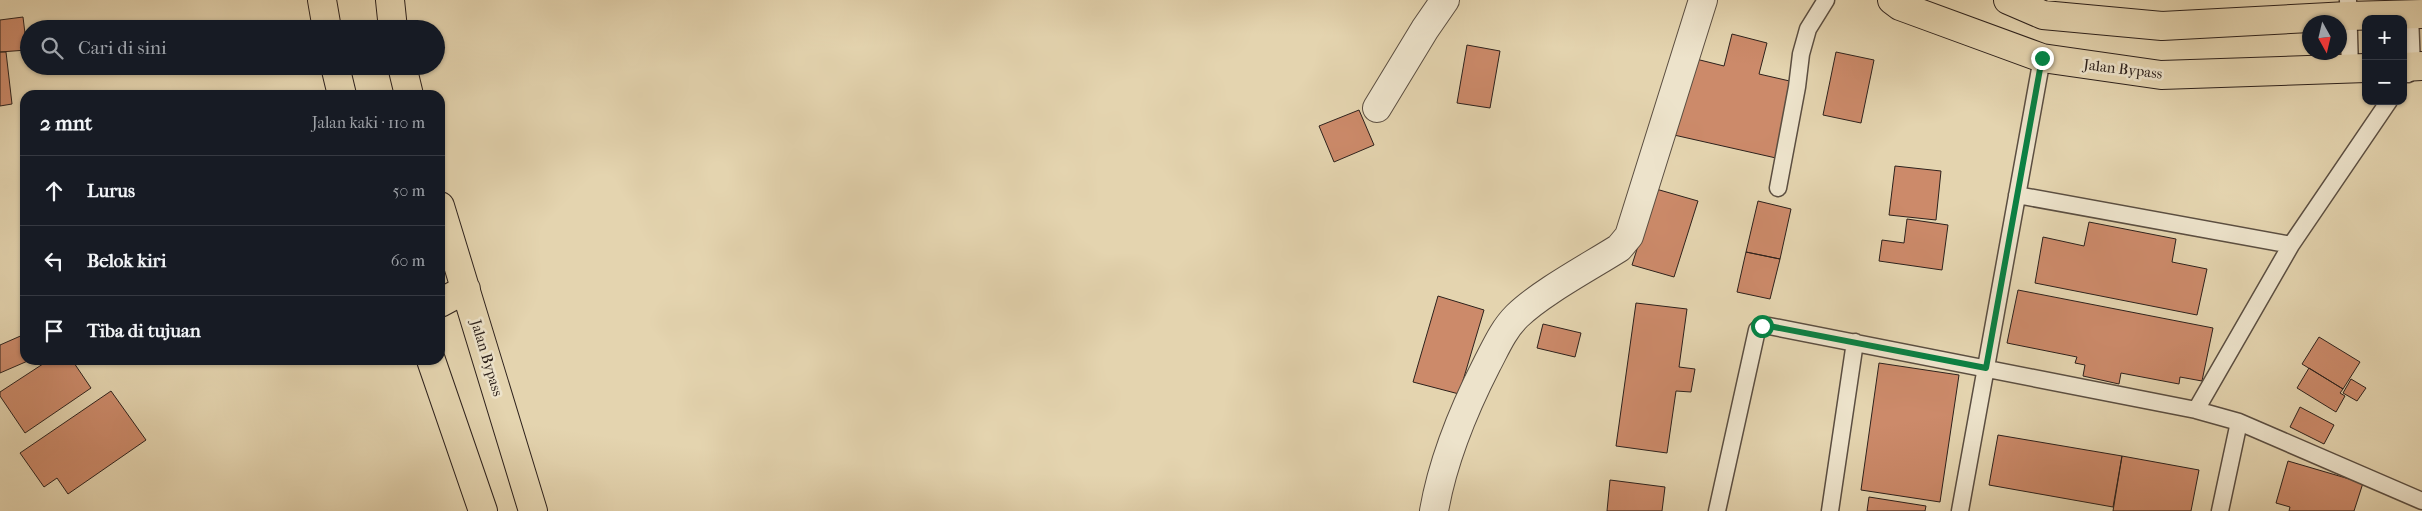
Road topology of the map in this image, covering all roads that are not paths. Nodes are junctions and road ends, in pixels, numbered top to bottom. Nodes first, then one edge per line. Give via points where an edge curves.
1 (322, 0) edge
2 (390, 0) edge
3 (1445, 0) edge
4 (1703, 0) edge
5 (1826, 0) edge
6 (1892, 0) edge
7 (2008, 0) edge
8 (2043, 7) edge
9 (2348, 8) edge
10 (2416, 15) edge
11 (325, 20) edge
12 (392, 20) edge
13 (2042, 58) junction
14 (2358, 68) edge
15 (2410, 70) edge
16 (337, 75) edge
17 (404, 75) edge
18 (341, 90) edge
19 (408, 90) edge
20 (2386, 105) edge
21 (1377, 108) dead end
22 (1778, 188) dead end
23 (2017, 195) junction
24 (445, 222) edge
25 (2291, 246) junction
26 (466, 289) junction
27 (445, 300) edge
28 (1855, 342) junction
29 (433, 365) edge
30 (1986, 368) junction
31 (2196, 410) junction
32 (2239, 422) junction
33 (2422, 500) edge
34 (484, 511) edge
35 (533, 511) edge
36 (1434, 511) edge
37 (1717, 511) edge
38 (1830, 511) edge
39 (1960, 511) edge
40 (2220, 511) edge

1 - 11 highway
2 - 12 highway
3 - 21 street
4 - 36 street via 1628,236 1619,248 1536,301 1506,329 1472,393 1450,448
5 - 22 lane via 1808,29 1801,54 1798,88
6 - 13 highway, Jalan Bypass via 1900,6
7 - 8 highway
8 - 9 highway via 2162,26
9 - 10 highway
9 - 14 lane
10 - 15 lane
13 - 14 highway, Jalan Bypass via 2161,75
13 - 23 lane
16 - 18 highway
17 - 19 highway
20 - 25 lane
23 - 25 lane
23 - 30 lane
24 - 26 highway, Jalan Bypass
25 - 31 lane
26 - 27 highway
26 - 35 highway, Jalan Bypass
28 - 30 lane
28 - 37 lane via 1769,326 1757,330
28 - 38 lane
29 - 34 highway
30 - 31 lane
30 - 39 lane
31 - 32 lane
32 - 33 lane
32 - 40 lane

